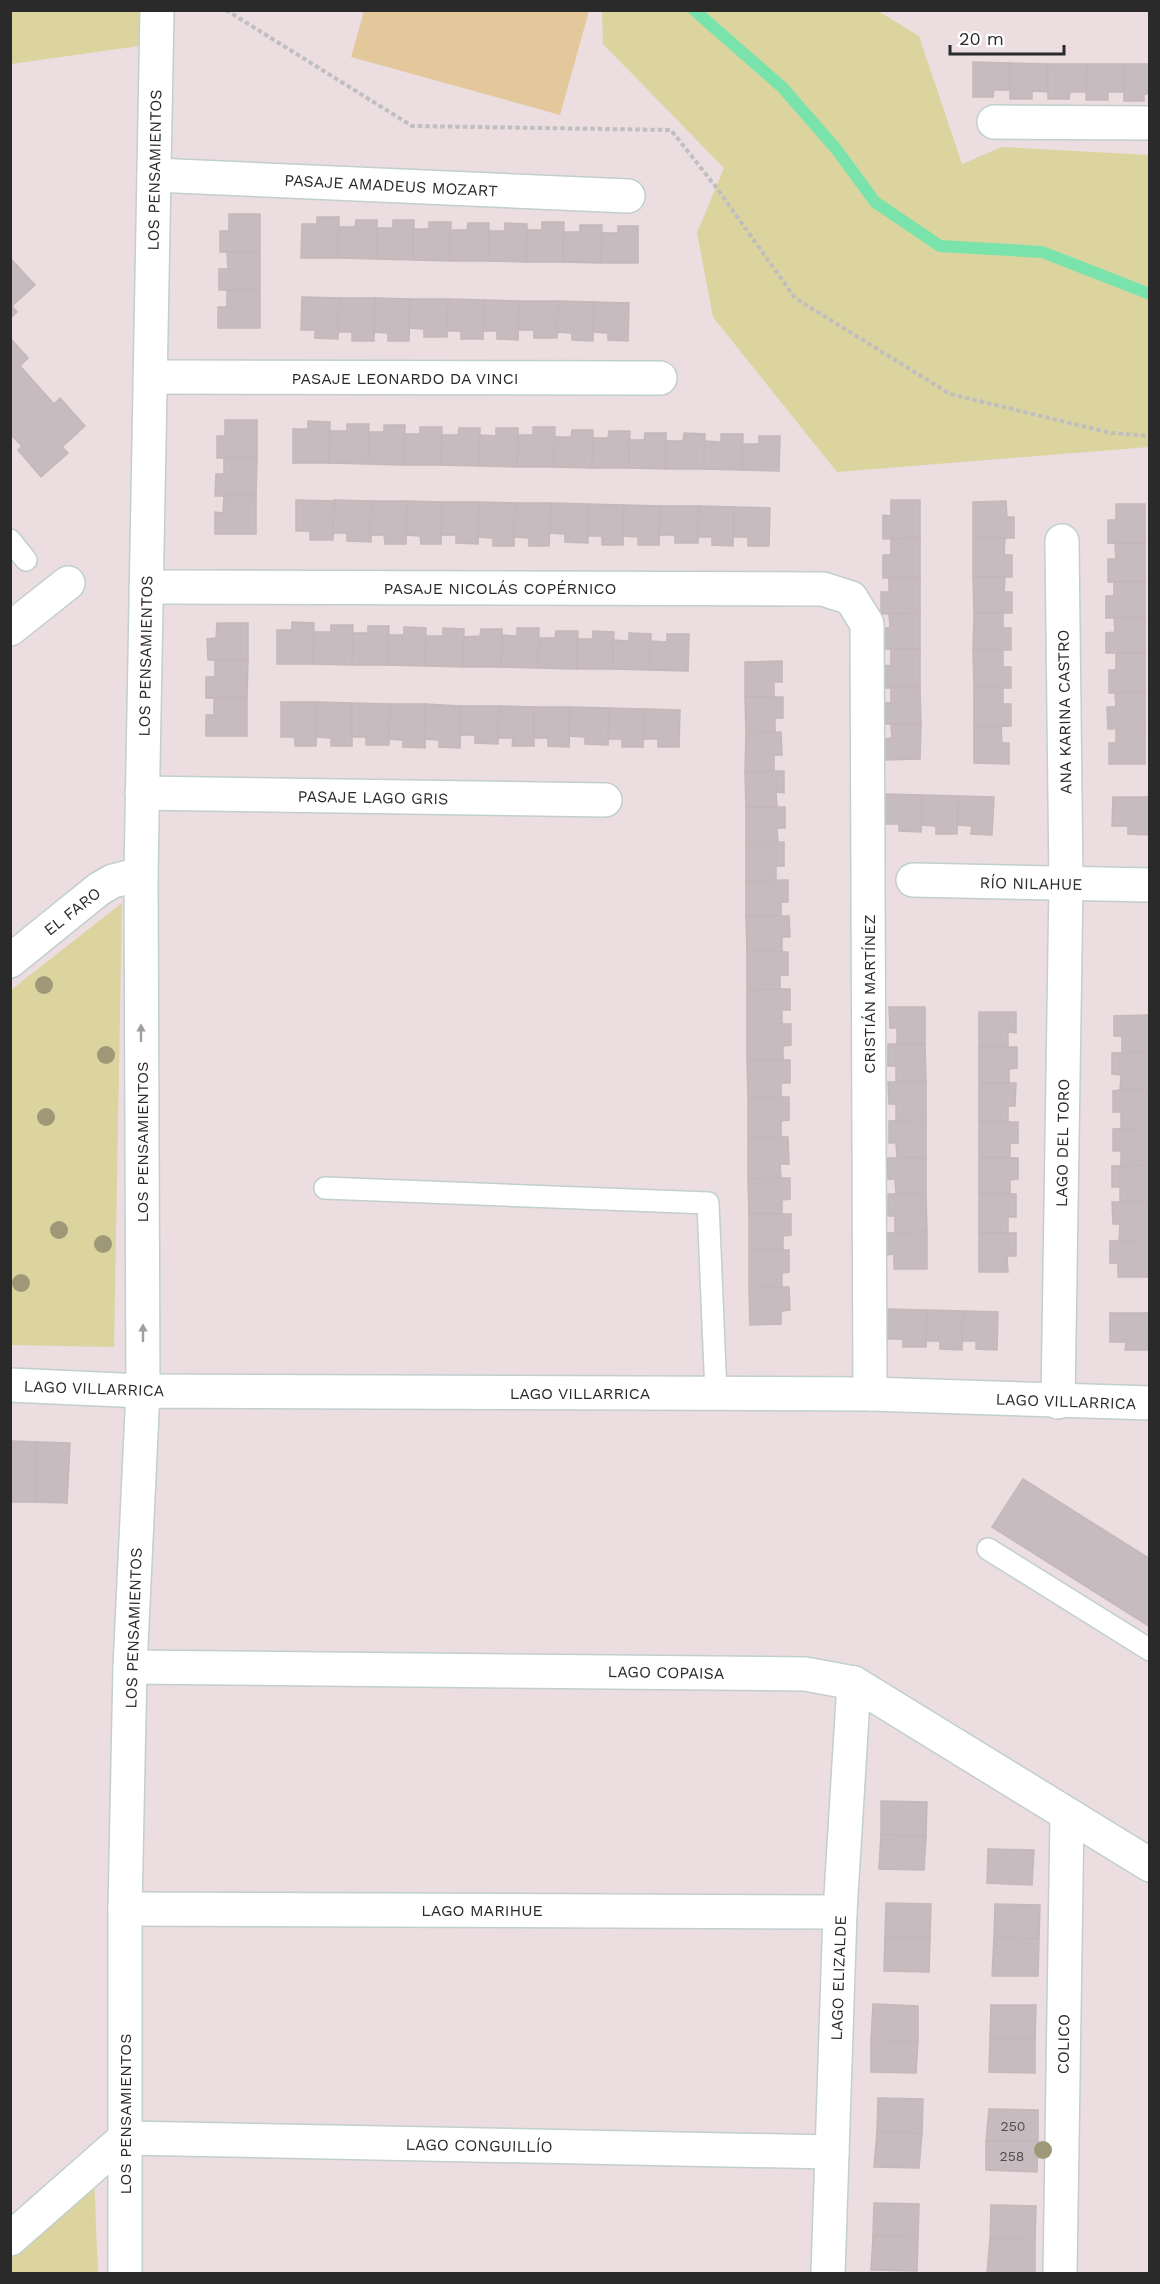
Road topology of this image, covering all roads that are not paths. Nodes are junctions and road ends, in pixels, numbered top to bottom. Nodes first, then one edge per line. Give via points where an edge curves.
1 (157, 10) edge
2 (994, 122) dead end
3 (1149, 123) edge
4 (154, 174) junction
5 (628, 196) dead end
6 (150, 377) junction
7 (660, 378) dead end
8 (10, 540) edge
9 (1062, 541) dead end
10 (26, 560) dead end
11 (68, 583) dead end
12 (146, 587) junction
13 (851, 598) joint
14 (10, 629) edge
15 (142, 793) junction
16 (605, 801) dead end
17 (141, 874) junction
18 (912, 880) dead end
19 (1066, 883) junction
20 (1149, 885) edge
21 (10, 961) edge
22 (325, 1188) dead end
23 (10, 1385) edge
24 (143, 1391) junction
25 (716, 1394) junction
26 (870, 1394) junction
27 (1058, 1402) junction
28 (1149, 1403) edge
29 (988, 1549) dead end
30 (1149, 1650) edge
31 (130, 1666) junction
32 (854, 1683) junction
33 (1067, 1815) junction
34 (1149, 1865) edge
35 (125, 1909) junction
36 (840, 1912) junction
37 (125, 2138) junction
38 (832, 2152) junction
39 (10, 2239) edge
40 (125, 2274) edge
41 (828, 2274) edge
42 (1060, 2274) edge

1 - 4 street, LOS PENSAMIENTOS
2 - 3 street
4 - 5 street, PASAJE AMADEUS MOZART
4 - 6 street, LOS PENSAMIENTOS
6 - 7 street, PASAJE LEONARDO DA VINCI
6 - 12 street, LOS PENSAMIENTOS
8 - 10 lane
9 - 19 street, ANA KARINA CASTRO
11 - 14 street
12 - 13 street, PASAJE NICOLÁS COPÉRNICO via 823,589
12 - 15 street, LOS PENSAMIENTOS
13 - 26 street, CRISTIÁN MARTÍNEZ via 867,624
15 - 16 street, PASAJE LAGO GRIS
15 - 17 street, LOS PENSAMIENTOS
17 - 21 street, EL FARO via 99,889
24 -> 17 street, LOS PENSAMIENTOS
18 - 19 street, RÍO NILAHUE
19 - 20 street, RÍO NILAHUE
19 - 27 street, LAGO DEL TORO
22 - 25 lane via 708,1203
23 - 24 street, LAGO VILLARRICA
24 - 25 street, LAGO VILLARRICA
24 - 31 street, LOS PENSAMIENTOS
25 - 26 street, LAGO VILLARRICA
26 - 27 street, LAGO VILLARRICA
27 - 28 street, LAGO VILLARRICA
29 - 30 lane
31 - 32 street, LAGO COPAISA via 805,1674
31 - 35 street, LOS PENSAMIENTOS
32 - 33 street, LAGO COPAISA
32 - 36 street, LAGO ELIZALDE
33 - 34 street, LAGO COPAISA
33 - 42 street, COLICO
35 - 36 street, LAGO MARIHUE
35 - 37 street, LOS PENSAMIENTOS
36 - 38 street, LAGO ELIZALDE
37 - 38 street, LAGO CONGUILLÍO
37 - 39 street
37 - 40 street, LOS PENSAMIENTOS
38 - 41 street, LAGO ELIZALDE

